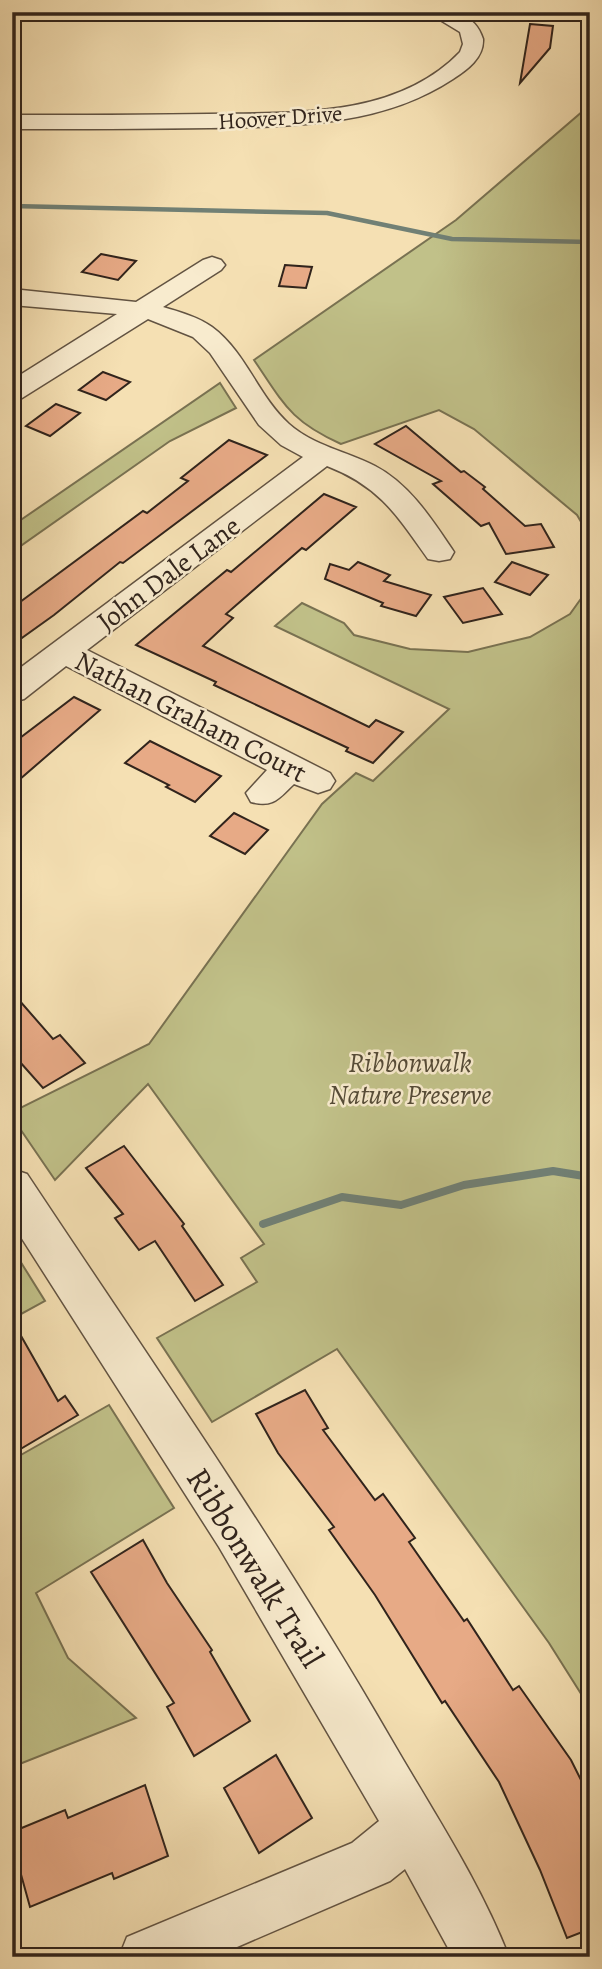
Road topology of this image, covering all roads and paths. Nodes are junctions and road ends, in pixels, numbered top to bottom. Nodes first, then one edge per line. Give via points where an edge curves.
1 (437, 12) edge
2 (12, 122) edge
3 (212, 265) dead end
4 (12, 298) edge
5 (140, 311) junction
6 (12, 392) edge
7 (323, 455) junction
8 (439, 552) dead end
9 (64, 652) junction
10 (12, 691) edge
11 (263, 793) dead end
12 (12, 1187) edge
13 (412, 1829) junction
14 (147, 1957) edge
15 (481, 1957) edge

1 - 2 street, Hoover Drive via 466,26 473,38 471,52 431,84 368,108 284,120
3 - 5 street
4 - 5 street
5 - 6 street
5 - 7 street via 180,320 209,336 265,417 292,440
7 - 8 street via 377,479 397,496
7 - 9 street, John Dale Lane
9 - 10 street, John Dale Lane
9 - 11 street, Nathan Graham Court via 305,774
12 - 13 street, Ribbonwalk Trail via 236,1530
13 - 14 street via 371,1862
13 - 15 street, Ribbonwalk Trail via 471,1931

